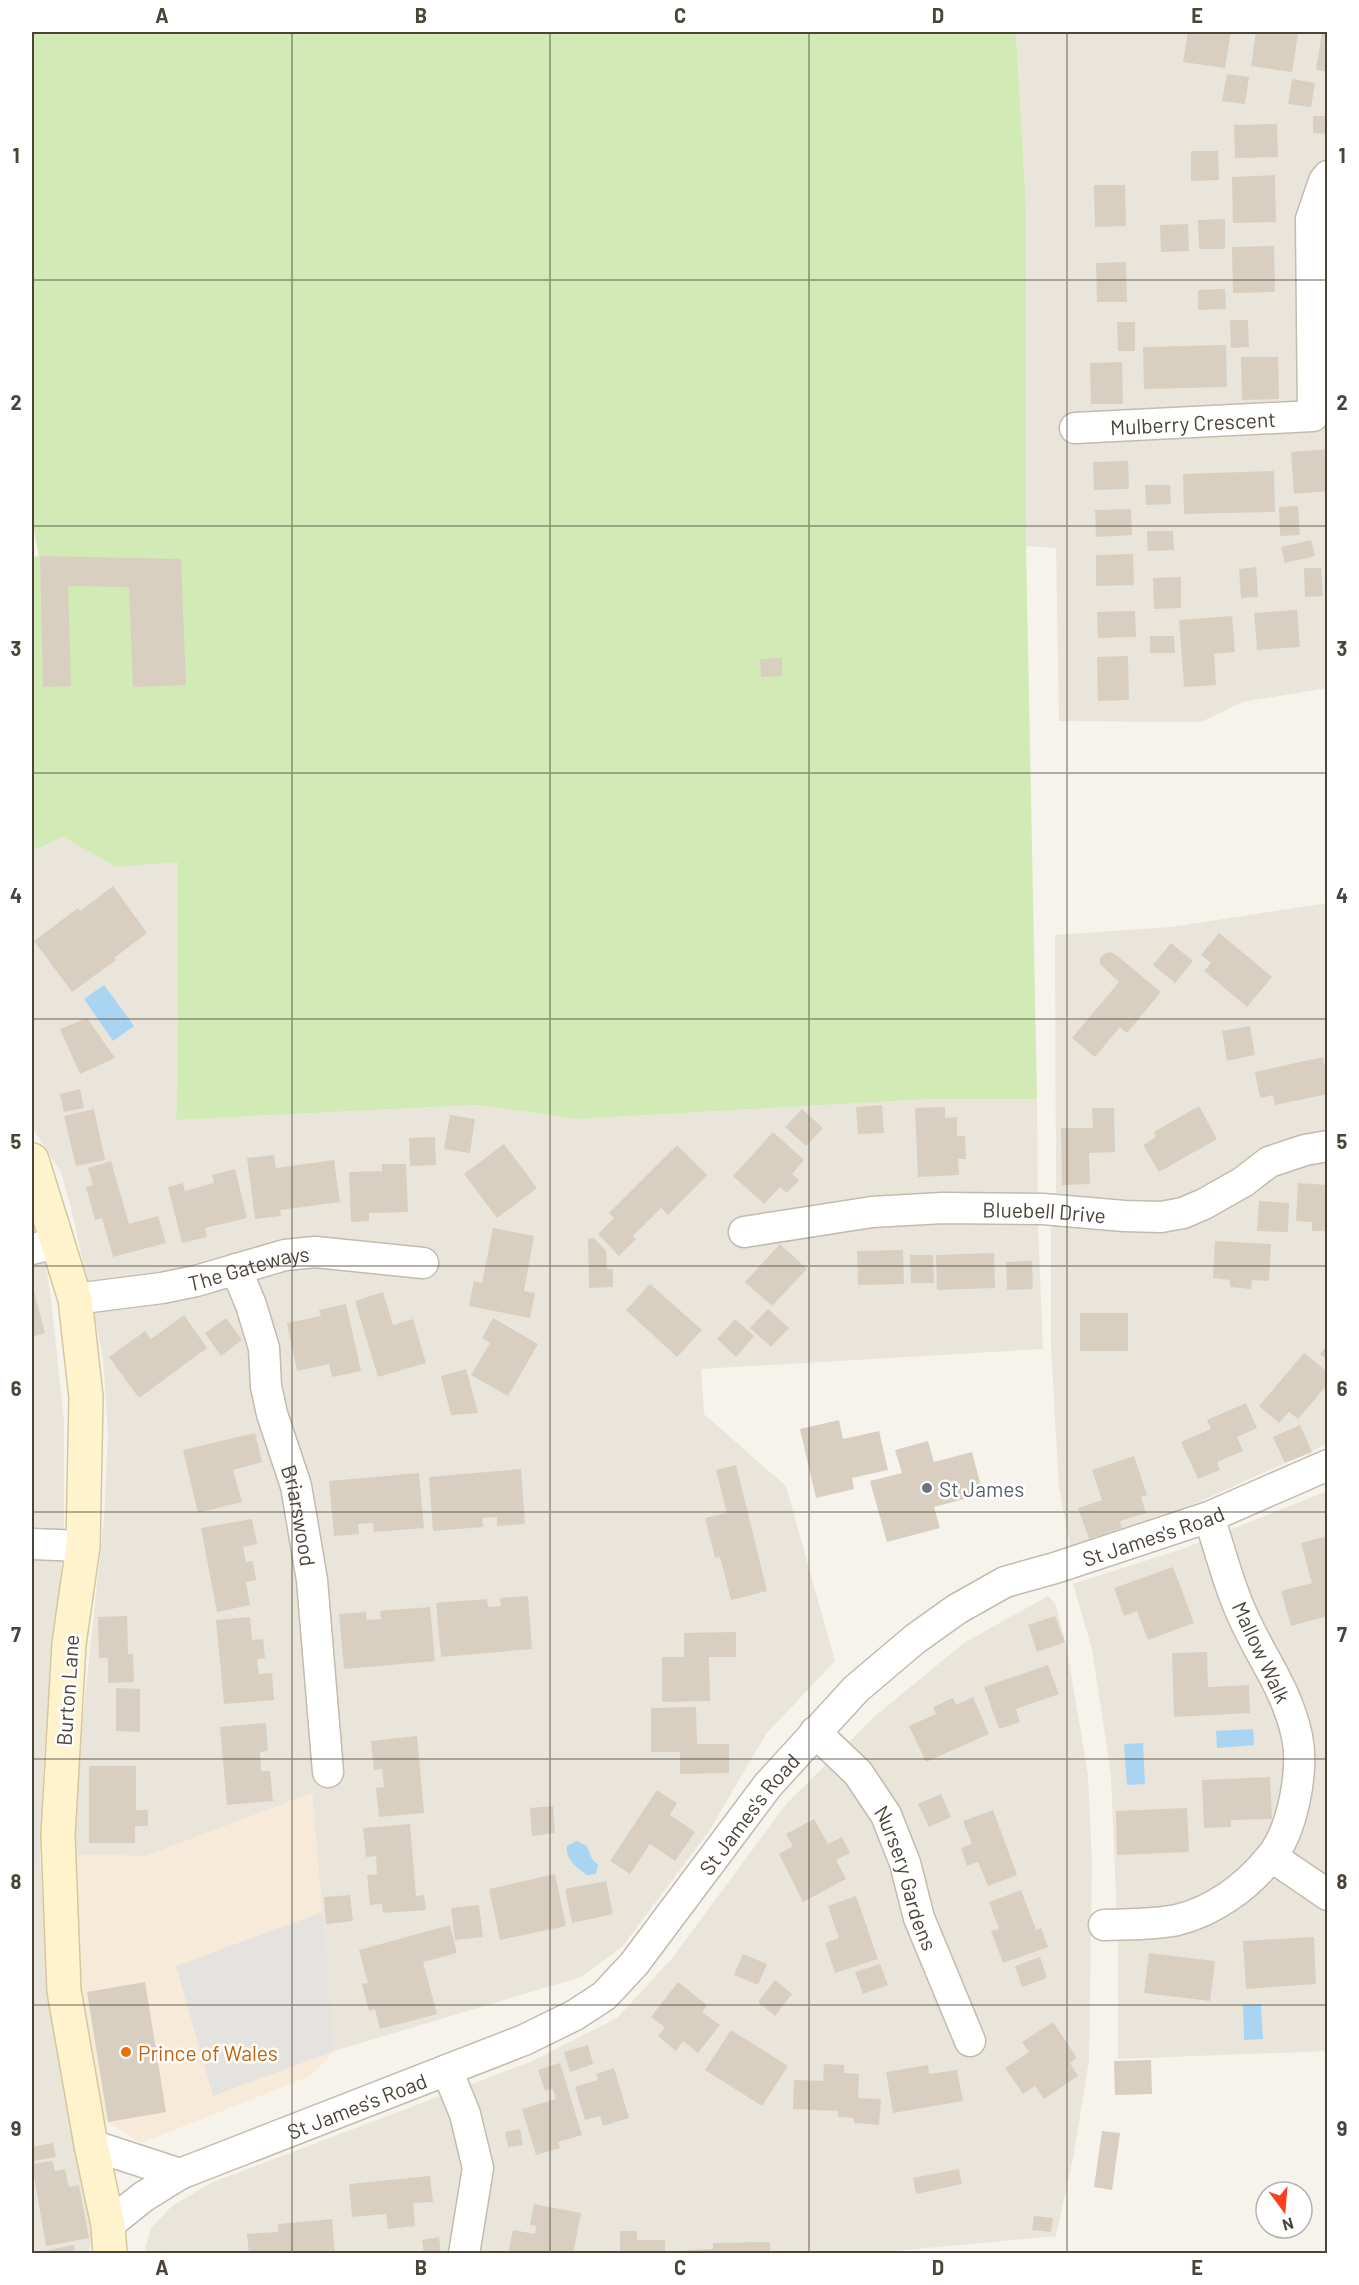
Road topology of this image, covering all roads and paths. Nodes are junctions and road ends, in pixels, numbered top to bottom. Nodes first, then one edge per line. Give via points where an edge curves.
1 (1328, 176) edge
2 (1320, 416) edge
3 (1075, 428) dead end
4 (1328, 1146) edge
5 (32, 1160) edge
6 (744, 1232) dead end
7 (44, 1246) edge
8 (423, 1263) dead end
9 (236, 1269) junction
10 (75, 1299) junction
11 (1328, 1465) edge
12 (1209, 1517) junction
13 (32, 1544) edge
14 (82, 1546) junction
15 (815, 1732) junction
16 (328, 1772) dead end
17 (1272, 1857) junction
18 (1328, 1895) edge
19 (1104, 1925) dead end
20 (970, 2041) dead end
21 (447, 2070) junction
22 (91, 2145) junction
23 (180, 2174) junction
24 (109, 2239) edge
25 (464, 2253) edge

1 - 2 street, Mulberry Crescent via 1311,219
2 - 3 street, Mulberry Crescent
4 - 6 street, Bluebell Drive via 1269,1162 1204,1204 1161,1217 1042,1209 943,1208 872,1212
5 - 7 street, Burton Lane
7 - 10 street, Burton Lane
8 - 9 street, The Gateways via 315,1252 285,1255
9 - 10 street, The Gateways via 162,1288
9 - 16 street, Briarswood via 264,1348 272,1414 296,1486 312,1580
10 - 14 street, Burton Lane via 86,1397
11 - 12 street, St James's Road
12 - 15 street, St James's Road via 1005,1582 915,1639 856,1689
12 - 17 street, Mallow Walk via 1247,1624 1278,1679 1298,1738 1300,1770 1296,1798
13 - 14 street
14 - 22 street, Burton Lane via 69,1644 58,1835 64,1990
15 - 20 street, Nursery Gardens via 858,1773 886,1815 906,1863 919,1918
15 - 21 street, St James's Road via 768,1785 634,1964 604,1996 534,2035
17 - 18 street
17 - 19 street, Mallow Walk via 1239,1889 1210,1908 1176,1920
21 - 23 street, St James's Road
21 - 25 street via 465,2114 478,2168
22 - 23 street
22 - 24 street, Burton Lane
23 - 24 street, St James's Road via 143,2197

